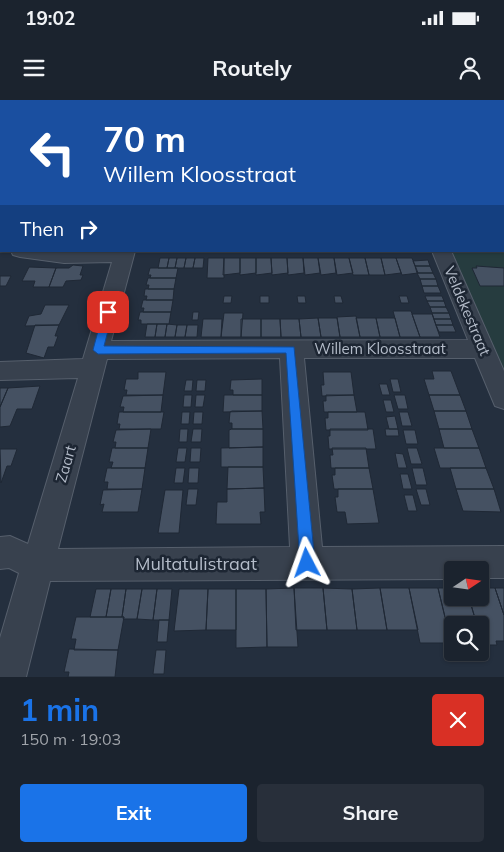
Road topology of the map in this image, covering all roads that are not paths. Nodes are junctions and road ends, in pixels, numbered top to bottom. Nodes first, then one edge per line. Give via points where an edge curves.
1 (27, 252) edge
2 (441, 252) edge
3 (125, 253) edge
4 (483, 349) junction
5 (291, 350) junction
6 (95, 359) junction
7 (0, 371) edge
8 (504, 399) edge
9 (0, 552) edge
10 (504, 562) edge
11 (307, 563) junction
12 (37, 565) junction
13 (7, 677) edge

1 - 3 street via 64,257
2 - 4 street, Veldekestraat
3 - 6 street, Zaart
4 - 5 street, Willem Kloosstraat
4 - 8 street, Veldekestraat
5 - 6 street, Willem Kloosstraat
5 - 11 street
6 - 7 street, Willem Kloosstraat
6 - 12 street, Zaart
9 - 12 street via 10,552
10 - 11 street, Multatulistraat
11 - 12 street, Multatulistraat
12 - 13 street, Zaart

